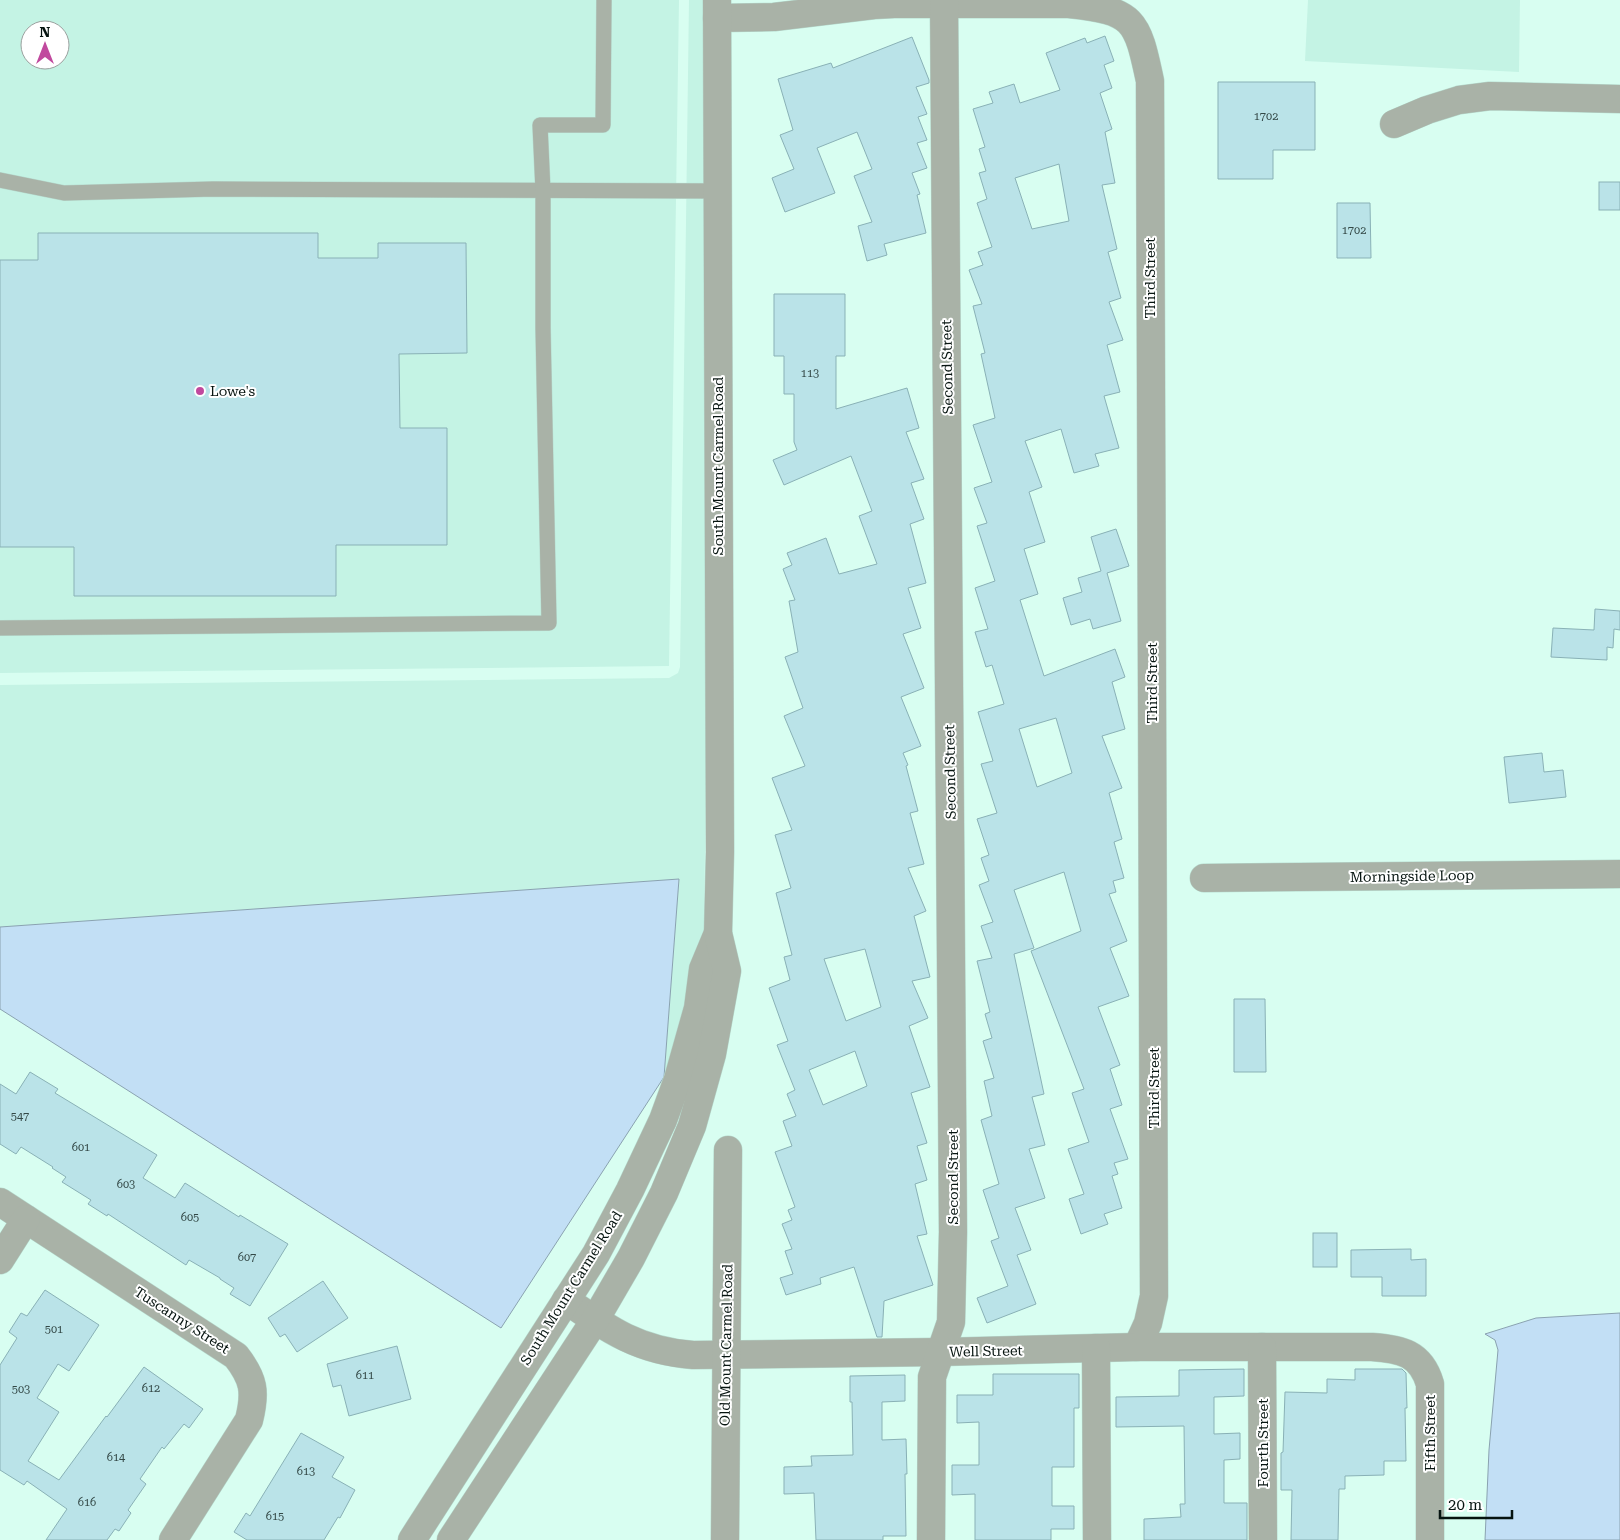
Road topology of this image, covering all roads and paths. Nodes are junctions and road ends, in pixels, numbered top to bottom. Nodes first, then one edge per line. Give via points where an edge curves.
1 (604, 0) edge
2 (944, 2) edge
3 (1017, 2) edge
4 (717, 9) edge
5 (1620, 99) edge
6 (1394, 124) dead end
7 (0, 180) edge
8 (543, 191) junction
9 (717, 192) junction
10 (0, 628) edge
11 (1620, 874) edge
12 (1204, 878) dead end
13 (718, 933) junction
14 (728, 1150) dead end
15 (0, 1202) edge
16 (26, 1219) junction
17 (0, 1260) edge
18 (566, 1300) junction
19 (595, 1320) junction
20 (1137, 1347) junction
21 (1262, 1347) junction
22 (1096, 1348) junction
23 (940, 1352) junction
24 (726, 1355) junction
25 (1417, 1360) joint
26 (173, 1540) edge
27 (412, 1540) edge
28 (451, 1540) edge
29 (725, 1540) edge
30 (931, 1540) edge
31 (1097, 1540) edge
32 (1263, 1540) edge
33 (1430, 1540) edge

1 - 8 lane via 603,125 540,125
2 - 3 street
2 - 4 street via 874,5 784,16
2 - 23 street, Second Street via 953,1150 951,1322
3 - 20 street, Third Street via 1096,7 1119,14 1135,28 1150,81 1154,1296 1150,1317
4 - 9 street, South Mount Carmel Road
5 - 6 street via 1490,96 1459,100
7 - 8 lane via 64,194 213,189
8 - 9 lane
8 - 10 lane via 549,623
9 - 13 street, South Mount Carmel Road
11 - 12 street, Morningside Loop
13 - 18 street, South Mount Carmel Road via 703,969 694,1026 663,1120 613,1223
13 - 19 street, South Mount Carmel Road via 727,971 712,1054 692,1126 664,1193
14 - 24 street, Old Mount Carmel Road
15 - 16 street, Tuscanny Street
16 - 17 street
16 - 26 street, Tuscanny Street via 236,1356 246,1369 254,1402 249,1420
18 - 19 street, Well Street
18 - 27 street, South Mount Carmel Road
19 - 24 street, Well Street via 626,1339 657,1351
19 - 28 street, South Mount Carmel Road
20 - 21 street, Well Street
20 - 22 street, Well Street
21 - 25 street, Well Street via 1390,1348
21 - 32 street, Fourth Street
22 - 23 street, Well Street
22 - 31 street
23 - 24 street, Well Street
23 - 30 street, Second Street via 932,1377
24 - 29 street, Old Mount Carmel Road
25 - 33 street, Fifth Street via 1426,1371 1430,1384

